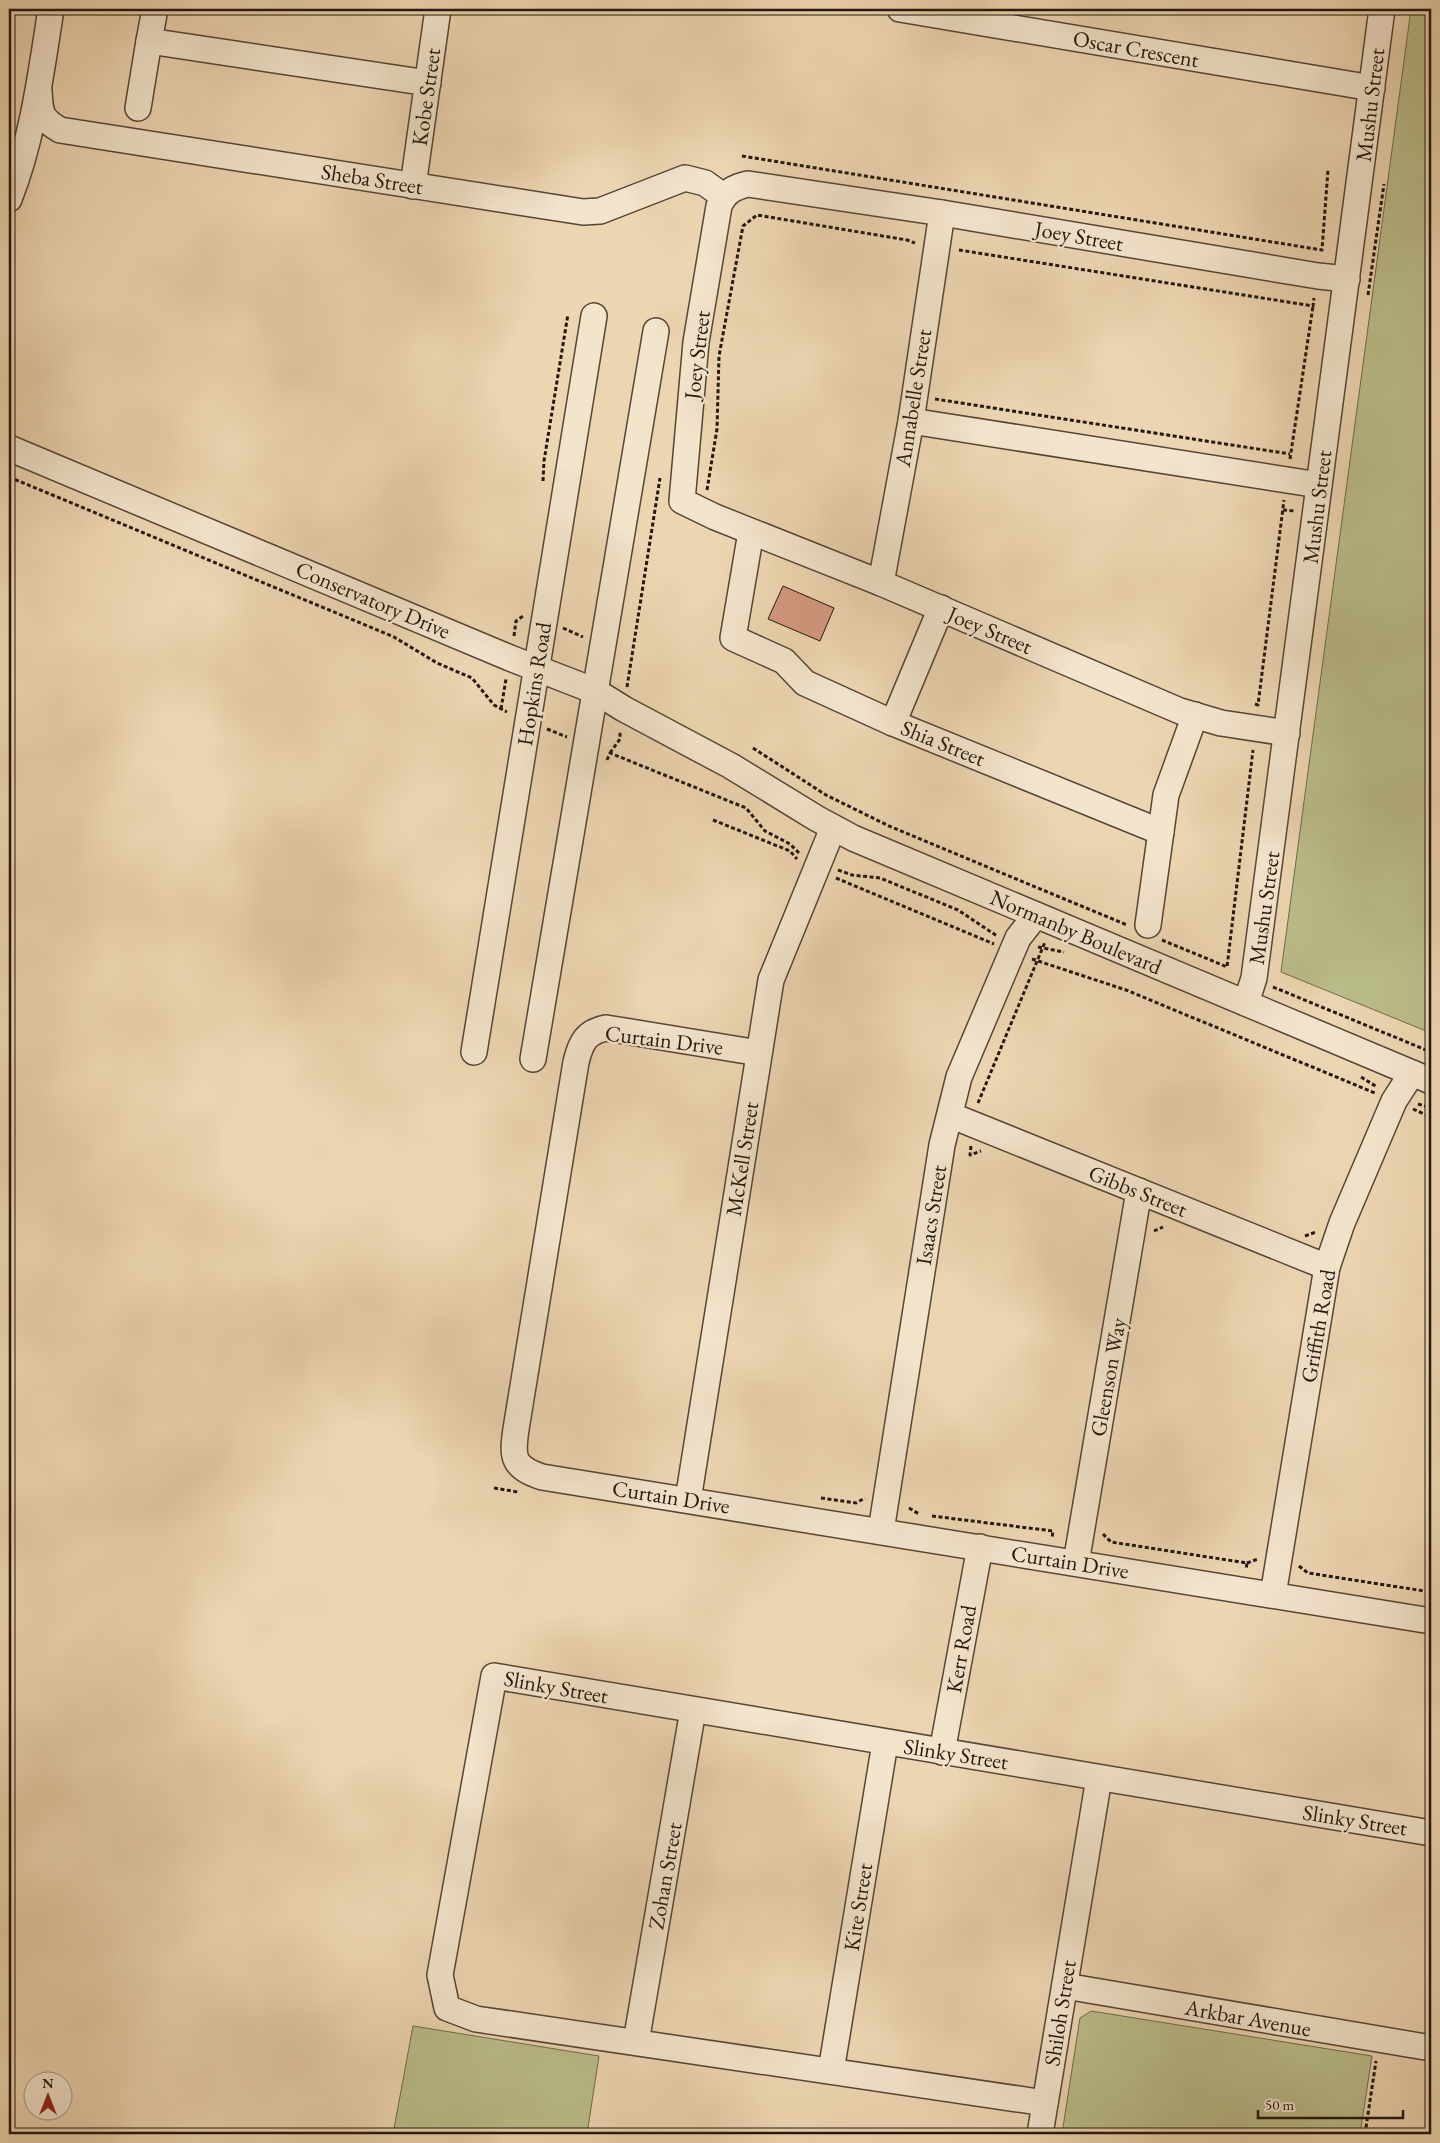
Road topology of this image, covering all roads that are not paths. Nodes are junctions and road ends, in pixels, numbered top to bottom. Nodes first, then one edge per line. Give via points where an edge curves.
1 (52, 9) edge
2 (155, 9) edge
3 (438, 9) edge
4 (900, 9) edge
5 (1382, 9) edge
6 (149, 41) junction
7 (428, 83) junction
8 (1372, 88) junction
9 (38, 91) junction
10 (138, 108) dead end
11 (413, 186) junction
12 (723, 196) junction
13 (9, 199) edge
14 (942, 213) junction
15 (1347, 279) junction
16 (594, 316) dead end
17 (656, 331) dead end
18 (911, 421) junction
19 (9, 448) edge
20 (1319, 485) junction
21 (751, 532) junction
22 (881, 583) junction
23 (940, 608) junction
24 (537, 668) junction
25 (595, 691) junction
26 (1195, 716) junction
27 (893, 723) junction
28 (1287, 732) junction
29 (731, 766) joint
30 (833, 828) junction
31 (1161, 832) junction
32 (1036, 915) junction
33 (1145, 930) road end
34 (1246, 1003) junction
35 (474, 1052) dead end
36 (759, 1053) junction
37 (533, 1058) dead end
38 (1421, 1083) edge
39 (950, 1115) junction
40 (1139, 1191) junction
41 (1327, 1267) junction
42 (688, 1500) junction
43 (880, 1531) junction
44 (980, 1547) junction
45 (1076, 1563) junction
46 (1273, 1595) junction
47 (1431, 1620) edge
48 (693, 1710) junction
49 (885, 1743) junction
50 (942, 1752) junction
51 (1099, 1778) junction
52 (1431, 1833) edge
53 (1065, 1986) junction
54 (636, 2042) junction
55 (1431, 2048) edge
56 (831, 2071) junction
57 (1046, 2103) junction
58 (1040, 2134) edge

1 - 9 street
2 - 6 street
3 - 7 street, Kobe Street
4 - 8 street, Oscar Crescent
5 - 8 street, Mushu Street
6 - 7 street
6 - 10 street
7 - 11 street, Kobe Street
8 - 15 street, Mushu Street
9 - 11 street, Sheba Street via 40,111 48,123 60,130
9 - 13 street via 21,168
11 - 12 street, Sheba Street via 583,212 600,211 685,178 705,183
12 - 14 street, Joey Street via 736,186 748,184
12 - 21 street, Joey Street via 696,342 682,501
14 - 15 street, Joey Street
14 - 18 street, Annabelle Street
15 - 20 street, Mushu Street
16 - 24 street, Hopkins Road
17 - 25 street
18 - 20 street
18 - 22 street, Annabelle Street
19 - 24 street, Conservatory Drive
20 - 28 street, Mushu Street
21 - 22 street, Joey Street
21 - 27 street, Shia Street via 733,638 784,662 805,683
22 - 23 street, Joey Street
23 - 26 street, Joey Street
23 - 27 street
24 - 25 street, Conservatory Drive
24 - 35 street, Hopkins Road
25 - 29 street, Conservatory Drive
25 - 37 street
26 - 28 street, Joey Street
26 - 31 street via 1166,795
27 - 31 street, Shia Street
28 - 34 street, Mushu Street via 1254,978
29 - 30 street, Normanby Boulevard
30 - 32 street, Normanby Boulevard
30 - 36 street, McKell Street via 771,980
31 - 33 street
32 - 34 street, Normanby Boulevard
32 - 39 street, Isaacs Street via 1008,942 959,1077
34 - 38 street, Normanby Boulevard
36 - 42 street, McKell Street
36 - 42 street, Curtain Drive via 606,1028 588,1034 582,1041 516,1429 516,1462 532,1473
38 - 41 street, Griffith Road via 1405,1105 1342,1223
39 - 40 street, Gibbs Street
39 - 43 street, Isaacs Street via 942,1145
40 - 41 street, Gibbs Street
40 - 45 street, Gleenson Way
41 - 46 street, Griffith Road
42 - 43 street, Curtain Drive
43 - 44 street, Curtain Drive
44 - 45 street, Curtain Drive
44 - 50 street, Kerr Road
45 - 46 street, Curtain Drive
46 - 47 street, Curtain Drive
48 - 49 street, Slinky Street
48 - 54 street, Zohan Street
48 - 54 street, Slinky Street via 494,1676 440,1975 447,2008 476,2019
49 - 50 street, Slinky Street
49 - 56 street, Kite Street
50 - 51 street, Slinky Street
51 - 52 street, Slinky Street
51 - 53 street, Shiloh Street
53 - 55 street, Arkbar Avenue
53 - 57 street, Shiloh Street
54 - 56 street, Slinky Street
56 - 57 street, Slinky Street
57 - 58 street, Shiloh Street

